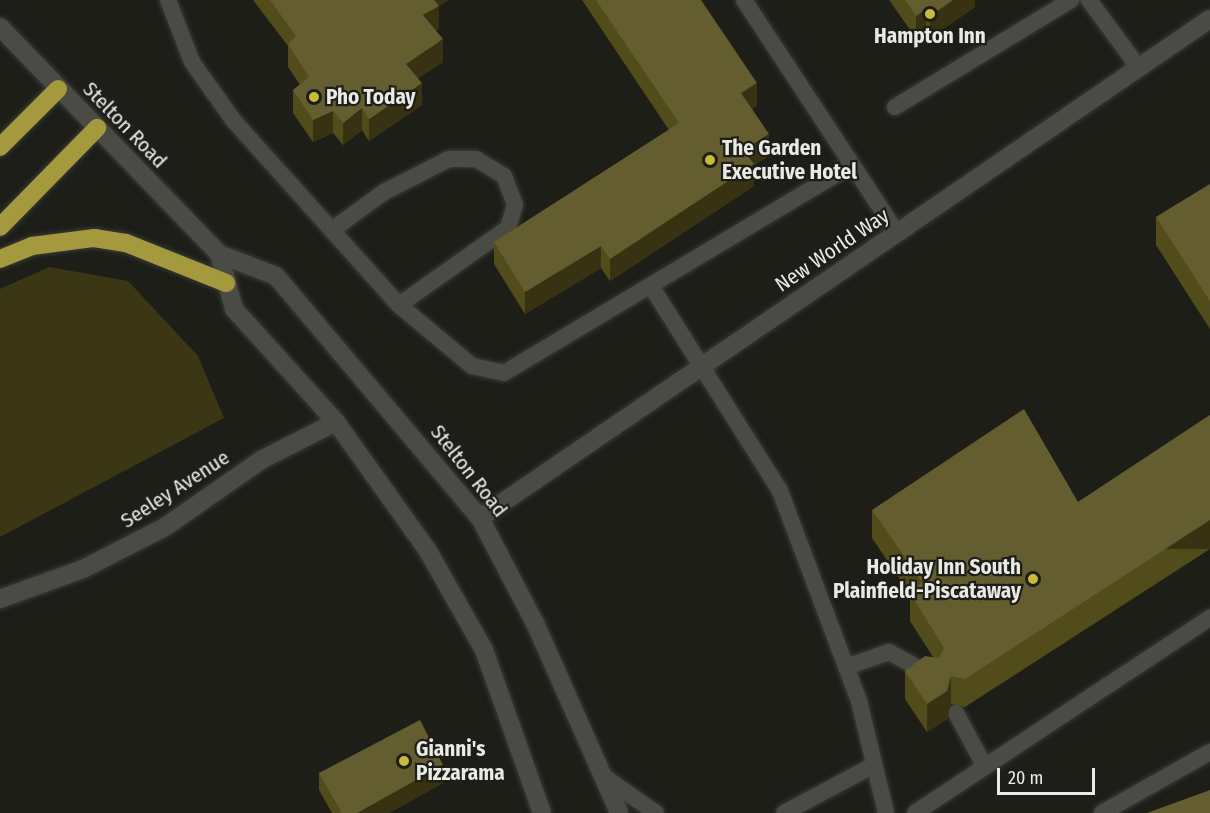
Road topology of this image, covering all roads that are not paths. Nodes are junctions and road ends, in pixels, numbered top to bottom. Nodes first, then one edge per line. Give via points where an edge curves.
1 (168, 0) edge
2 (744, 0) edge
3 (1071, 0) edge
4 (1089, 0) edge
5 (1210, 19) edge
6 (0, 27) edge
7 (1139, 68) junction
8 (58, 89) junction
9 (895, 107) dead end
10 (97, 128) junction
11 (0, 147) edge
12 (850, 166) junction
13 (0, 227) edge
14 (332, 230) junction
15 (897, 233) junction
16 (219, 254) junction
17 (0, 260) edge
18 (226, 283) junction
19 (651, 286) junction
20 (399, 304) junction
21 (701, 367) junction
22 (336, 422) junction
23 (480, 518) junction
24 (0, 599) edge
25 (1210, 618) edge
26 (846, 667) junction
27 (934, 677) edge
28 (956, 713) edge
29 (1210, 752) edge
30 (874, 765) junction
31 (985, 767) junction
32 (606, 778) junction
33 (542, 813) edge
34 (619, 813) edge
35 (656, 813) edge
36 (784, 813) edge
37 (886, 813) edge
38 (915, 813) edge
39 (1102, 813) edge

1 - 14 lane via 192,62 233,120
2 - 12 lane
3 - 9 lane
4 - 7 lane
5 - 7 main road, New World Way
6 - 8 main road, Stelton Road
7 - 15 main road, New World Way
8 - 10 main road, Stelton Road
8 - 11 highway
10 - 13 highway
10 - 16 main road, Stelton Road
12 - 15 lane
12 - 19 lane
14 - 20 lane
14 - 20 lane via 384,192 449,159 476,159 504,176 515,205 508,228
15 - 21 main road, New World Way
16 - 18 main road
16 - 23 main road, Stelton Road via 276,276
17 - 18 highway via 32,246 94,238 126,243
18 - 22 main road via 234,309
19 - 20 lane via 504,373 472,366
19 - 21 lane
21 - 23 main road, New World Way
21 - 26 lane via 780,490
22 - 24 main road, Seeley Avenue via 261,460 165,527 83,569
22 - 33 main road via 428,551 484,651
23 - 32 main road, Stelton Road
25 - 31 lane
26 - 27 lane via 889,652
26 - 30 lane
28 - 31 lane
29 - 39 lane
30 - 36 lane
30 - 37 lane
31 - 38 lane
32 - 34 main road, Stelton Road
32 - 35 lane

